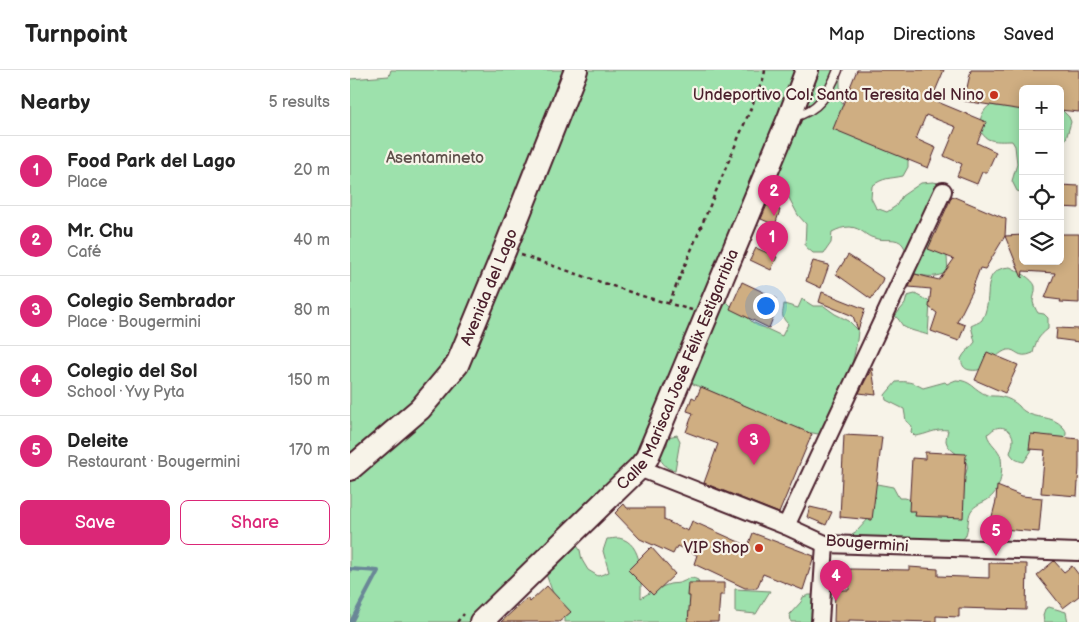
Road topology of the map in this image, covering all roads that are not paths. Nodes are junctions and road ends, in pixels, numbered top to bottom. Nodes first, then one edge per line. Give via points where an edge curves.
1 (576, 70) edge
2 (808, 70) edge
3 (838, 70) edge
4 (789, 118) junction
5 (943, 191) dead end
6 (639, 468) junction
7 (350, 469) edge
8 (786, 526) junction
9 (825, 544) junction
10 (1079, 552) edge
11 (475, 615) edge
12 (820, 622) edge

1 - 7 street, Avenida del Lago via 457,366 420,409
2 - 4 street, Calle Mariscal José Félix Estigarribia
3 - 4 lane via 832,87 821,102 801,115
4 - 6 street, Calle Mariscal José Félix Estigarribia via 647,458
5 - 8 street
6 - 8 street, Bougermini
6 - 11 street, Calle Mariscal José Félix Estigarribia
8 - 9 street, Bougermini
9 - 10 street, Bougermini
9 - 12 street

